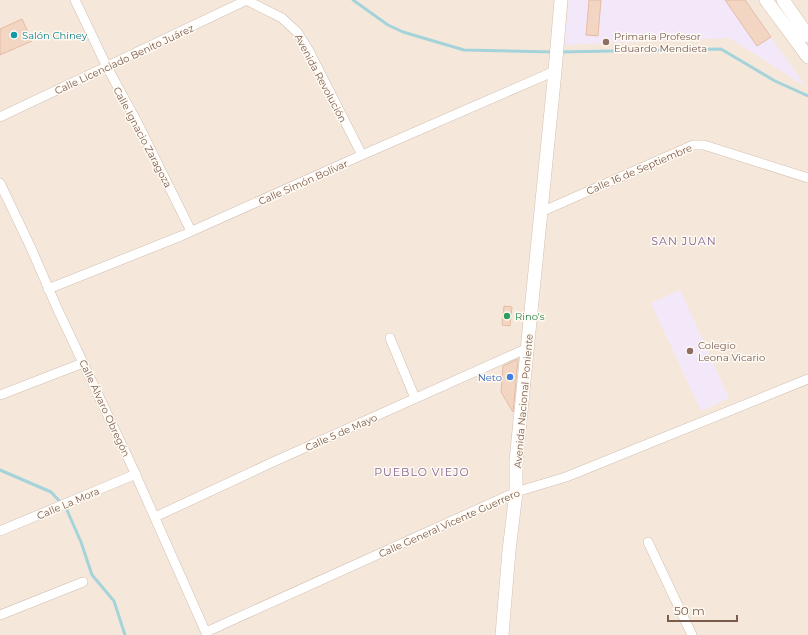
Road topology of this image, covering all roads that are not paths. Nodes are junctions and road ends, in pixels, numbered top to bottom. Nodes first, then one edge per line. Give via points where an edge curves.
1 (75, 0) edge
2 (247, 0) edge
3 (561, 0) edge
4 (766, 0) edge
5 (783, 0) edge
6 (808, 36) edge
7 (808, 57) edge
8 (107, 68) junction
9 (555, 71) junction
10 (0, 117) edge
11 (362, 155) junction
12 (808, 178) edge
13 (0, 183) edge
14 (541, 212) junction
15 (191, 231) junction
16 (48, 289) junction
17 (390, 338) dead end
18 (528, 348) junction
19 (83, 362) junction
20 (808, 379) edge
21 (0, 395) edge
22 (415, 398) junction
23 (136, 474) junction
24 (516, 492) junction
25 (155, 517) junction
26 (0, 531) edge
27 (648, 542) dead end
28 (83, 582) dead end
29 (0, 615) edge
30 (206, 633) edge
31 (502, 635) edge
32 (692, 635) edge

1 - 8 street, Calle Ignacio Zaragoza
2 - 8 street, Calle Licenciado Benito Juárez
2 - 11 street, Avenida Revolución via 282,18 297,32
3 - 9 street, Avenida Nacional Poniente
4 - 7 street
5 - 6 street
8 - 10 street, Calle Licenciado Benito Juárez
8 - 15 street, Calle Ignacio Zaragoza
9 - 11 street, Calle Simón Bolívar
9 - 14 street, Avenida Nacional Poniente
11 - 15 street, Calle Simón Bolívar
12 - 14 street, Calle 16 de Septiembre via 704,145 693,145
13 - 16 street, Calle Álvaro Obregón
14 - 18 street, Avenida Nacional Poniente
15 - 16 street, Calle Simón Bolívar
16 - 19 street, Calle Álvaro Obregón
17 - 22 street
18 - 22 street, Calle 5 de Mayo
18 - 24 street, Avenida Nacional Poniente via 516,461
19 - 21 street
19 - 23 street, Calle Álvaro Obregón
20 - 24 street, Calle General Vicente Guerrero via 566,477
22 - 25 street, Calle 5 de Mayo
23 - 25 street, Calle Álvaro Obregón
23 - 26 street, Calle La Mora
24 - 30 street, Calle General Vicente Guerrero
24 - 31 street, Avenida Nacional Poniente
25 - 30 street, Calle Álvaro Obregón
27 - 32 street
28 - 29 street

